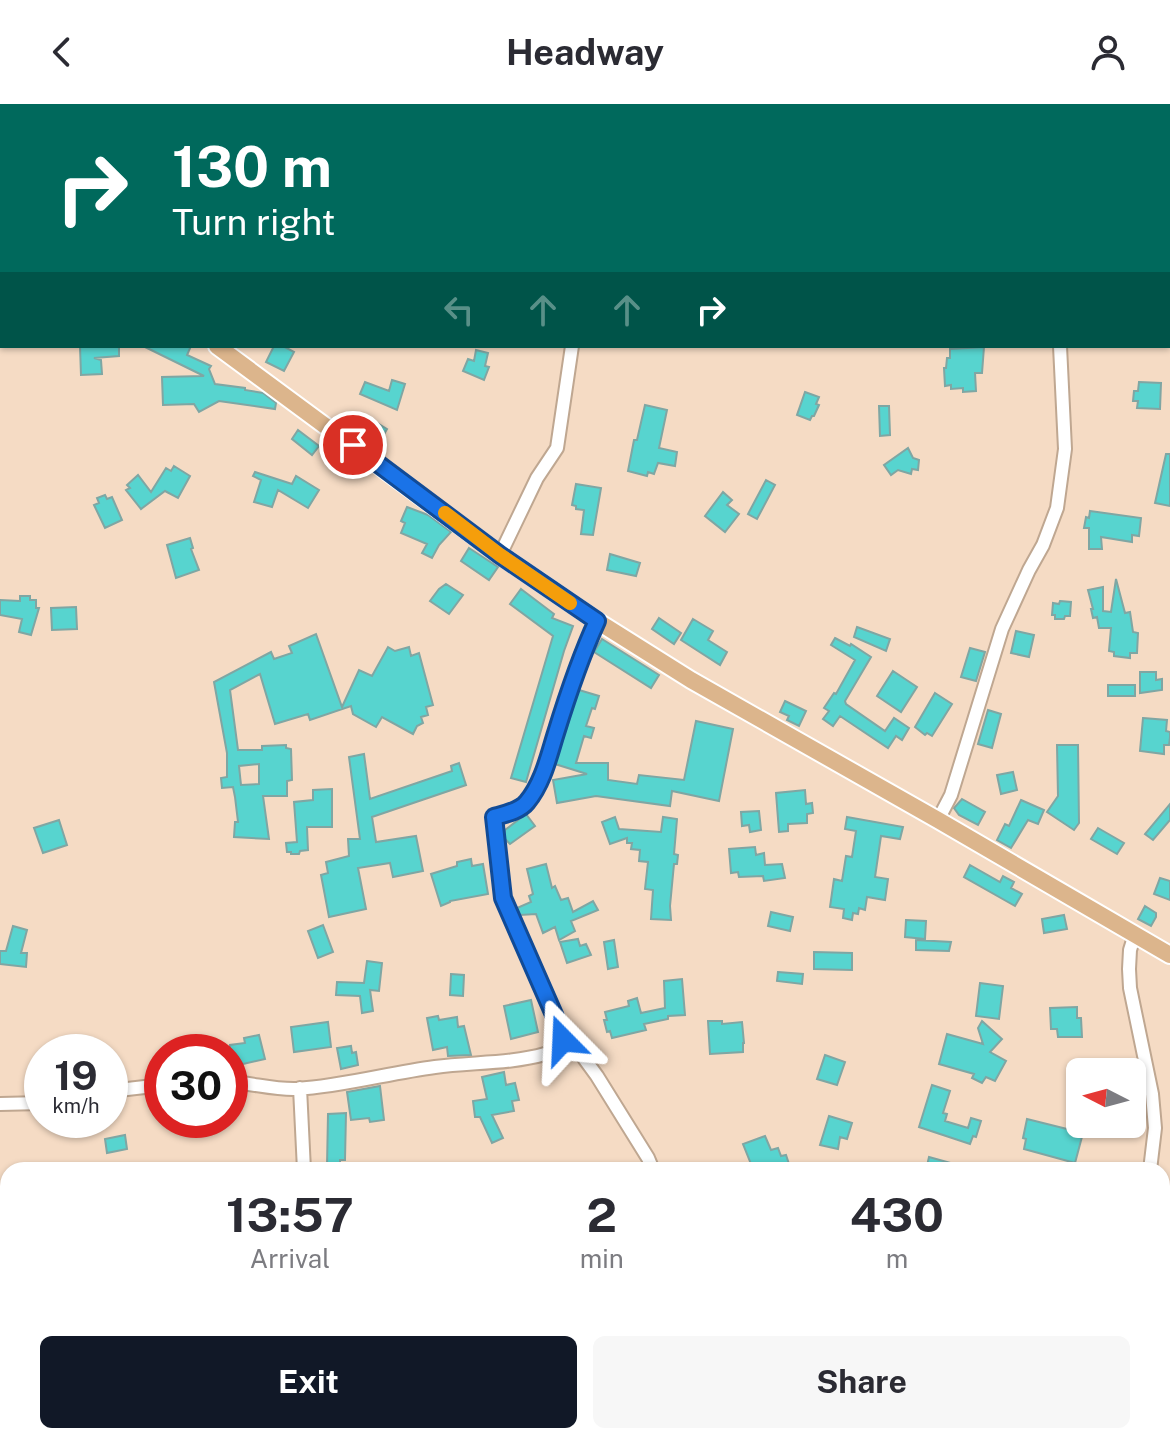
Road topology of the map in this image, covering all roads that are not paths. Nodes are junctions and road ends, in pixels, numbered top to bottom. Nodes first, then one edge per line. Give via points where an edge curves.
1 (220, 348) edge
2 (572, 348) edge
3 (1060, 348) edge
4 (500, 555) junction
5 (597, 621) junction
6 (938, 820) junction
7 (1135, 934) junction
8 (1170, 955) edge
9 (563, 1040) junction
10 (248, 1084) edge
11 (300, 1088) junction
12 (24, 1103) edge
13 (0, 1104) edge
14 (304, 1162) edge
15 (650, 1162) edge
16 (1151, 1162) edge

1 - 4 main road
2 - 4 street via 557,448
3 - 6 street via 1065,449 1057,508 1002,629 951,795
4 - 5 main road
5 - 6 main road
5 - 9 street via 536,786 526,804 494,817 503,898
6 - 7 main road
7 - 8 main road
7 - 16 street via 1130,988 1152,1094
9 - 11 street via 557,1050 542,1055
9 - 15 street via 578,1050 597,1076
10 - 11 street
11 - 14 street
12 - 13 street

